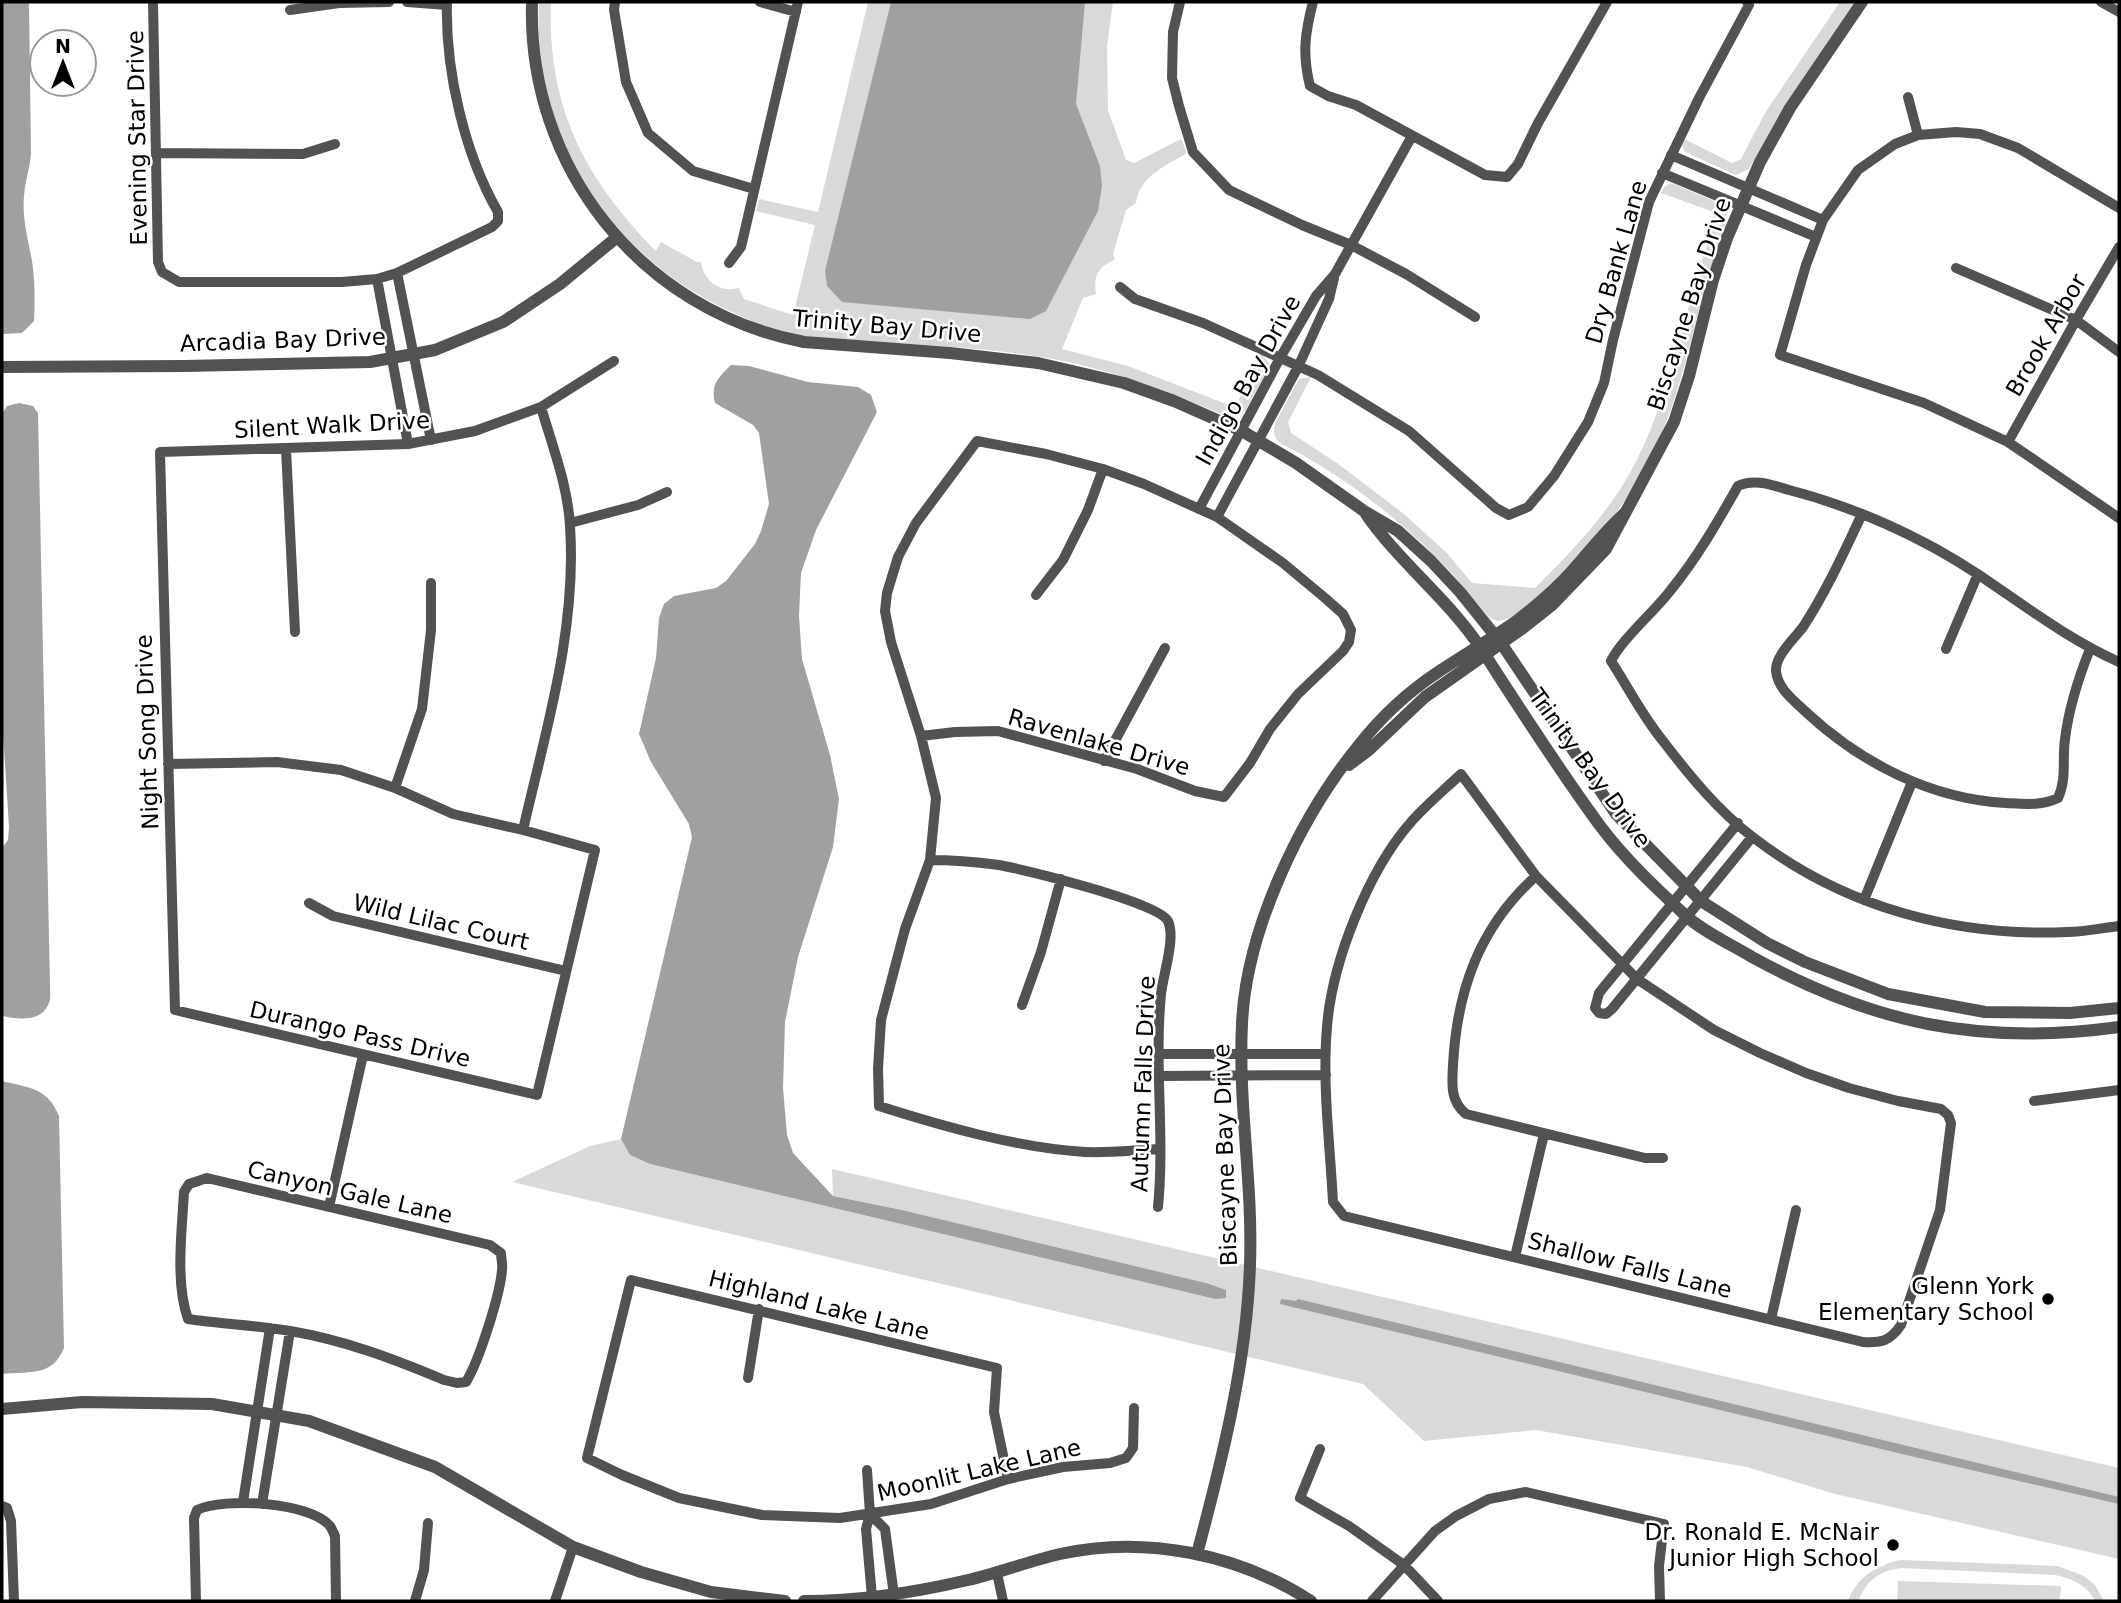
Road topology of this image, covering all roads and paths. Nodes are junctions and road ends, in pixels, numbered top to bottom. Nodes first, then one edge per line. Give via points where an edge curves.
1 (153, 2) edge
2 (388, 2) edge
3 (407, 2) edge
4 (533, 2) edge
5 (615, 2) edge
6 (760, 2) edge
7 (1180, 2) edge
8 (1314, 2) edge
9 (1607, 2) edge
10 (1862, 2) edge
11 (2102, 2) edge
12 (447, 3) edge
13 (1748, 3) edge
14 (797, 7) edge
15 (290, 10) dead end
16 (2119, 12) edge
17 (1908, 97) dead end
18 (1918, 135) junction
19 (1412, 136) junction
20 (335, 144) dead end
21 (156, 153) junction
22 (1671, 155) junction
23 (1662, 173) junction
24 (1748, 188) junction
25 (754, 189) junction
26 (1740, 206) junction
27 (2119, 208) edge
28 (1823, 220) junction
29 (1816, 237) junction
30 (616, 238) junction
31 (1351, 245) junction
32 (2119, 247) edge
33 (729, 263) dead end
34 (1956, 268) dead end
35 (397, 273) junction
36 (1335, 274) junction
37 (377, 279) junction
38 (1120, 287) dead end
39 (1475, 317) dead end
40 (2076, 320) junction
41 (2119, 352) edge
42 (414, 354) junction
43 (393, 357) junction
44 (1280, 358) junction
45 (614, 361) dead end
46 (2, 367) edge
47 (1298, 367) junction
48 (541, 407) junction
49 (1242, 431) junction
50 (431, 440) junction
51 (1259, 441) junction
52 (2008, 442) junction
53 (408, 444) junction
54 (286, 449) junction
55 (160, 452) joint
56 (1103, 469) junction
57 (667, 492) dead end
58 (1199, 509) junction
59 (1364, 511) junction
60 (1862, 514) junction
61 (1217, 517) junction
62 (2119, 518) edge
63 (570, 523) junction
64 (1978, 574) junction
65 (431, 583) dead end
66 (1036, 596) dead end
67 (295, 632) dead end
68 (1498, 639) junction
69 (1165, 648) dead end
70 (1946, 649) dead end
71 (2090, 649) junction
72 (1482, 650) junction
73 (2119, 662) edge
74 (921, 736) junction
75 (1104, 761) junction
76 (168, 764) junction
77 (1912, 782) junction
78 (395, 788) junction
79 (1738, 823) junction
80 (523, 830) junction
81 (1752, 837) junction
82 (930, 860) junction
83 (1536, 876) junction
84 (1061, 879) junction
85 (1687, 887) junction
86 (1864, 900) junction
87 (1701, 901) junction
88 (309, 903) dead end
89 (1674, 904) junction
90 (1687, 918) junction
91 (2119, 926) edge
92 (1623, 965) junction
93 (566, 971) junction
94 (1637, 979) junction
95 (1022, 1005) dead end
96 (2119, 1008) edge
97 (175, 1010) joint
98 (2119, 1027) edge
99 (1158, 1054) junction
100 (1241, 1054) junction
101 (1325, 1054) junction
102 (363, 1055) junction
103 (1242, 1075) junction
104 (1326, 1075) junction
105 (1159, 1076) junction
106 (2119, 1090) edge
107 (2034, 1101) dead end
108 (1544, 1133) junction
109 (1160, 1149) junction
110 (1663, 1158) dead end
111 (329, 1207) junction
112 (1158, 1207) dead end
113 (1796, 1210) dead end
114 (1515, 1257) junction
115 (759, 1309) junction
116 (1770, 1319) junction
117 (270, 1328) junction
118 (290, 1331) junction
119 (748, 1378) dead end
120 (1134, 1408) dead end
121 (2, 1409) edge
122 (257, 1412) junction
123 (276, 1415) junction
124 (1321, 1449) dead end
125 (587, 1458) joint
126 (867, 1470) dead end
127 (1008, 1479) junction
128 (243, 1502) junction
129 (262, 1503) junction
130 (5, 1507) edge
131 (870, 1514) junction
132 (428, 1523) dead end
133 (573, 1547) junction
134 (1197, 1554) junction
135 (1404, 1565) junction
136 (997, 1573) junction
137 (894, 1595) junction
138 (872, 1597) junction
139 (14, 1601) edge
140 (196, 1601) edge
141 (336, 1601) edge
142 (415, 1601) edge
143 (555, 1601) edge
144 (785, 1601) edge
145 (804, 1601) edge
146 (1003, 1601) edge
147 (1311, 1601) edge
148 (1372, 1601) edge
149 (1438, 1601) edge
150 (1660, 1601) edge

1 - 21 street, Evening Star Drive
2 - 15 street
3 - 12 street
4 - 30 street, Trinity Bay Drive via 535,63 550,123 577,182
5 - 25 street via 625,82 648,133 693,171
6 - 14 street
7 - 31 street via 1173,32 1172,78 1194,152 1229,190
8 - 19 street via 1304,63 1310,86
9 - 19 street via 1507,177 1485,174
10 - 24 street, Biscayne Bay Drive via 1790,108
11 - 16 street
12 - 35 street via 451,74 467,136 498,221
13 - 22 street, Dry Bank Lane
14 - 25 street
17 - 18 street
18 - 27 street via 1980,134 2018,148
18 - 28 street via 1895,144 1858,170
19 - 31 street, Indigo Bay Drive
20 - 21 street via 303,154
21 - 37 street, Evening Star Drive via 158,255 162,272 179,282
22 - 23 street, Dry Bank Lane
22 - 24 street
23 - 26 street
23 - 47 street, Dry Bank Lane via 1642,227 1604,383 1588,422 1528,507 1509,515 1496,508 1409,431
24 - 26 street, Biscayne Bay Drive
24 - 28 street
25 - 33 street via 741,247
26 - 29 street
26 - 68 street, Biscayne Bay Drive via 1713,280 1674,422 1625,513 1571,572
28 - 29 street
29 - 52 street via 1780,355 1924,402
30 - 42 street, Arcadia Bay Drive via 560,284 503,322
30 - 49 street, Trinity Bay Drive via 657,276 690,298 776,337 1038,363 1124,383
31 - 36 street, Indigo Bay Drive
31 - 39 street
32 - 40 street, Brook Arbor
34 - 40 street
35 - 37 street
35 - 42 street
36 - 44 street, Indigo Bay Drive via 1316,296
36 - 47 street, Indigo Bay Drive via 1329,299
37 - 43 street
38 - 44 street via 1135,299
40 - 41 street
40 - 52 street, Brook Arbor
42 - 43 street, Arcadia Bay Drive
42 - 50 street
43 - 46 street, Arcadia Bay Drive via 357,362
43 - 53 street
44 - 47 street
44 - 49 street, Indigo Bay Drive
45 - 48 street, Silent Walk Drive
47 - 51 street, Indigo Bay Drive
48 - 50 street, Silent Walk Drive via 475,431
48 - 63 street
49 - 51 street, Trinity Bay Drive
49 - 58 street, Indigo Bay Drive
50 - 53 street, Silent Walk Drive
51 - 59 street, Trinity Bay Drive
51 - 61 street, Indigo Bay Drive
52 - 62 street
53 - 54 street, Silent Walk Drive
54 - 55 street, Silent Walk Drive
54 - 67 street
55 - 76 street, Night Song Drive
56 - 58 street
56 - 66 street via 1063,560
56 - 74 street via 977,441 916,523 898,557 885,611
57 - 63 street via 638,505
58 - 61 street
59 - 68 street, Trinity Bay Drive via 1398,531 1431,561
59 - 72 street, Trinity Bay Drive
60 - 64 street
60 - 77 street via 1832,576 1776,664 1776,675 1783,689 1830,734
60 - 79 street via 1765,484 1738,486 1700,552 1611,661 1661,740
61 - 75 street, Ravenlake Drive via 1283,563 1343,614 1351,631 1349,642 1298,694 1224,797
63 - 80 street via 571,588 562,665
64 - 70 street
64 - 71 street
65 - 78 street via 422,709
68 - 72 street, Biscayne Bay Drive
68 - 85 street, Trinity Bay Drive via 1616,814
69 - 75 street
71 - 73 street
71 - 77 street via 2073,691 2058,798 2046,804 1998,803
72 - 89 street, Trinity Bay Drive via 1601,827
72 - 100 street, Biscayne Bay Drive via 1435,673 1374,726 1300,835 1269,905 1246,985
74 - 75 street, Ravenlake Drive via 998,731
74 - 82 street via 936,798
76 - 78 street via 277,762 341,770
76 - 97 street, Night Song Drive
77 - 86 street
78 - 80 street via 453,814
79 - 81 street
79 - 85 street
80 - 93 street via 594,850
81 - 86 street via 1803,871
81 - 87 street
82 - 84 street via 959,860
82 - 109 street via 905,929 881,1020 879,1106 992,1137 1062,1150
83 - 92 street
83 - 101 street via 1461,774 1410,822 1362,902 1332,993
83 - 108 street via 1508,904 1475,960 1462,993 1452,1085 1455,1101 1466,1114
84 - 95 street
84 - 99 street, Autumn Falls Drive via 1156,910 1169,922 1172,936
85 - 87 street, Trinity Bay Drive
85 - 89 street
86 - 91 street via 1902,914 1980,930 2068,933
87 - 90 street
87 - 96 street, Trinity Bay Drive via 1805,962 1888,994 1985,1012
88 - 93 street, Wild Lilac Court via 334,916
89 - 90 street, Trinity Bay Drive
89 - 92 street
90 - 94 street
90 - 98 street, Trinity Bay Drive via 1814,989 1898,1018 2034,1035
92 - 94 street
92 - 94 street via 1595,1000 1599,1013 1612,1009
93 - 102 street, Durango Pass Drive via 537,1096
94 - 116 street, Shallow Falls Lane via 1714,1030 1806,1073 1941,1109 1948,1115 1951,1123 1940,1210 1901,1325 1891,1339 1863,1342
97 - 102 street, Durango Pass Drive
99 - 100 street
99 - 105 street, Autumn Falls Drive
100 - 101 street
100 - 103 street, Biscayne Bay Drive
101 - 104 street
102 - 111 street
103 - 104 street
103 - 105 street
103 - 134 street, Biscayne Bay Drive via 1250,1231 1248,1301 1235,1389
104 - 114 street, Shallow Falls Lane via 1333,1202 1343,1216
105 - 109 street, Autumn Falls Drive
106 - 107 street
108 - 110 street via 1645,1158
108 - 114 street
109 - 112 street, Autumn Falls Drive
111 - 117 street, Canyon Gale Lane via 207,1178 189,1184 184,1192 181,1273 188,1318
111 - 118 street, Canyon Gale Lane via 491,1245 501,1253 503,1269 482,1345 466,1382 457,1383 363,1349
113 - 116 street
114 - 116 street, Shallow Falls Lane
115 - 119 street
115 - 125 street, Highland Lake Lane via 631,1280
115 - 127 street, Highland Lake Lane via 998,1368 993,1412
117 - 118 street
117 - 122 street
118 - 123 street
120 - 127 street, Moonlit Lake Lane via 1133,1448 1126,1458
121 - 122 street via 82,1402 212,1404
122 - 123 street
122 - 128 street
123 - 129 street
123 - 133 street via 309,1421 435,1467
124 - 135 street via 1300,1498
125 - 131 street, Moonlit Lake Lane via 679,1498 762,1515 840,1518
126 - 131 street
127 - 131 street, Moonlit Lake Lane via 931,1503
128 - 129 street
128 - 140 street via 197,1510
129 - 141 street via 318,1517 331,1526
130 - 139 street via 11,1521
131 - 137 street via 885,1529
131 - 138 street via 866,1529
132 - 142 street via 424,1570
133 - 143 street
133 - 144 street via 710,1592
134 - 136 street via 1146,1547 1096,1549 1058,1554
134 - 147 street via 1263,1576
135 - 148 street
135 - 149 street
135 - 150 street via 1456,1516 1489,1499 1527,1492 1664,1524
136 - 137 street
136 - 146 street
137 - 138 street
138 - 145 street

